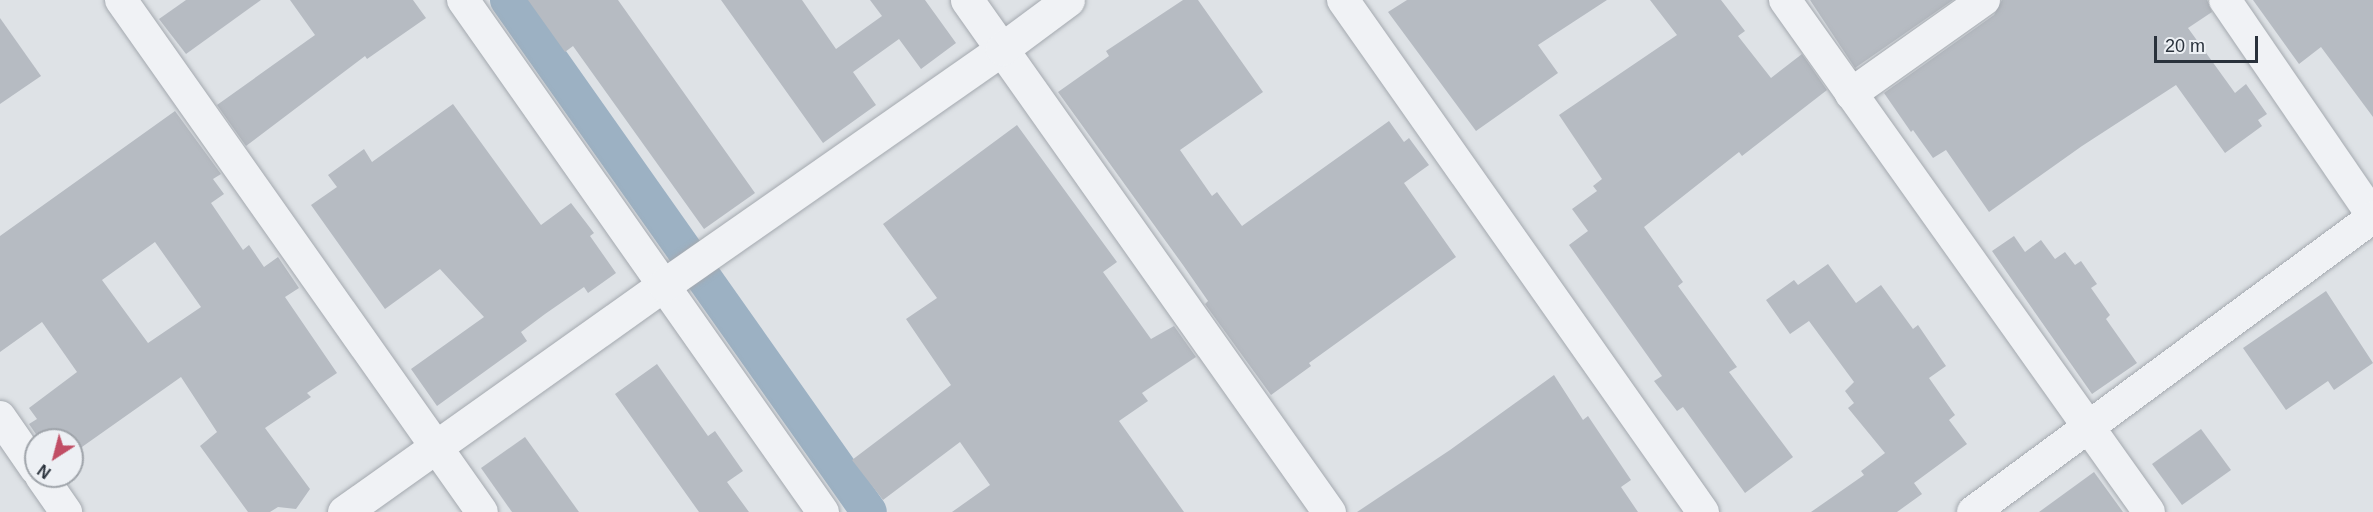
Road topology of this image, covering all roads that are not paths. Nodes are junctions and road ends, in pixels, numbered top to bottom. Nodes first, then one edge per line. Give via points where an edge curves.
1 (121, 0) edge
2 (463, 0) edge
3 (967, 0) edge
4 (1068, 0) edge
5 (1343, 0) edge
6 (1785, 0) edge
7 (1984, 0) edge
8 (2225, 0) edge
9 (1002, 49) junction
10 (1851, 94) junction
11 (2373, 217) edge
12 (670, 280) junction
13 (0, 417) edge
14 (2091, 428) junction
15 (436, 447) junction
16 (24, 452) edge
17 (49, 488) edge
18 (66, 512) edge
19 (344, 512) edge
20 (482, 512) edge
21 (823, 512) edge
22 (1329, 512) edge
23 (1703, 512) edge
24 (1973, 512) edge
25 (2149, 512) edge

1 - 15 street
2 - 12 street
3 - 9 street
4 - 9 street
5 - 23 street
6 - 10 street
7 - 10 street
8 - 11 street
9 - 12 street
9 - 22 street
10 - 14 street
11 - 14 street
12 - 15 street
12 - 21 street
13 - 16 street
14 - 24 street
14 - 25 street
15 - 19 street
15 - 20 street
17 - 18 street

